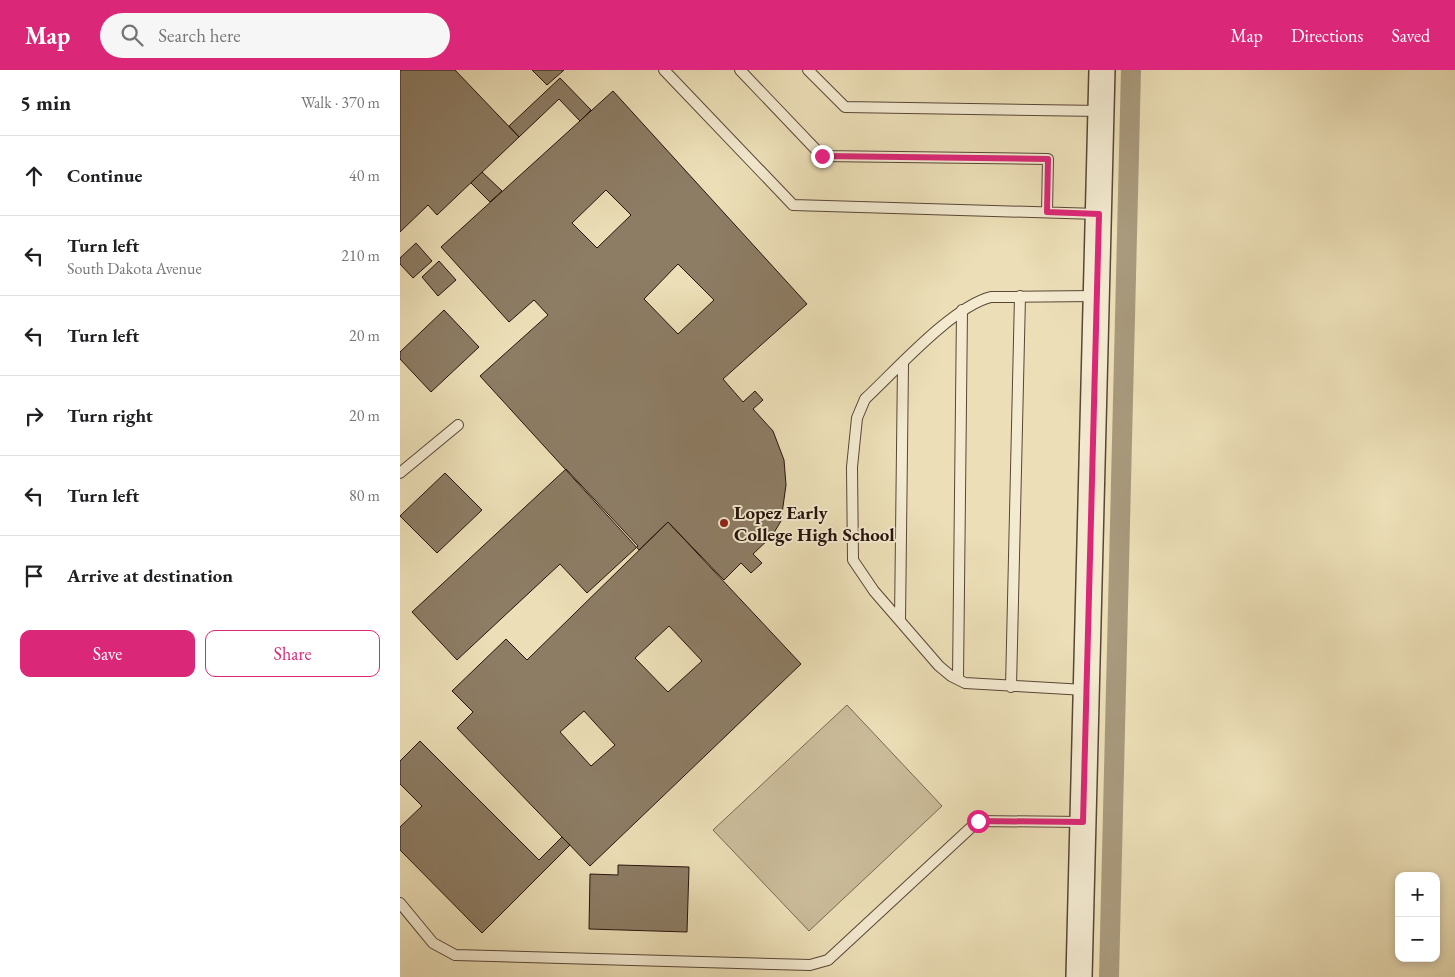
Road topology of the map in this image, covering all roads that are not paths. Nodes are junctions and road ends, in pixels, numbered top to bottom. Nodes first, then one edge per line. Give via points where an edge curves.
1 (664, 70) edge
2 (740, 70) edge
3 (808, 70) edge
4 (1102, 70) edge
5 (1101, 111) junction
6 (1047, 212) junction
7 (1099, 214) junction
8 (1020, 296) junction
9 (1097, 296) junction
10 (962, 310) junction
11 (903, 364) junction
12 (458, 425) dead end
13 (400, 473) edge
14 (900, 621) junction
15 (958, 679) junction
16 (1011, 687) junction
17 (1086, 690) junction
18 (1083, 822) junction
19 (400, 903) edge
20 (1079, 977) edge

1 - 6 lane via 793,205
2 - 6 lane via 822,156 1048,159
3 - 5 lane via 845,107
4 - 5 street
5 - 7 street
6 - 7 lane
7 - 9 street
8 - 9 lane
8 - 10 lane via 985,298
8 - 16 lane
9 - 17 street
10 - 11 lane
10 - 15 lane
11 - 14 lane
11 - 14 lane via 865,399 858,418 852,467 853,560
12 - 13 lane
14 - 15 lane via 940,666
15 - 16 lane via 965,683
16 - 17 lane
17 - 18 street
18 - 19 lane via 978,821 828,960 810,965 455,955 433,943
18 - 20 street

